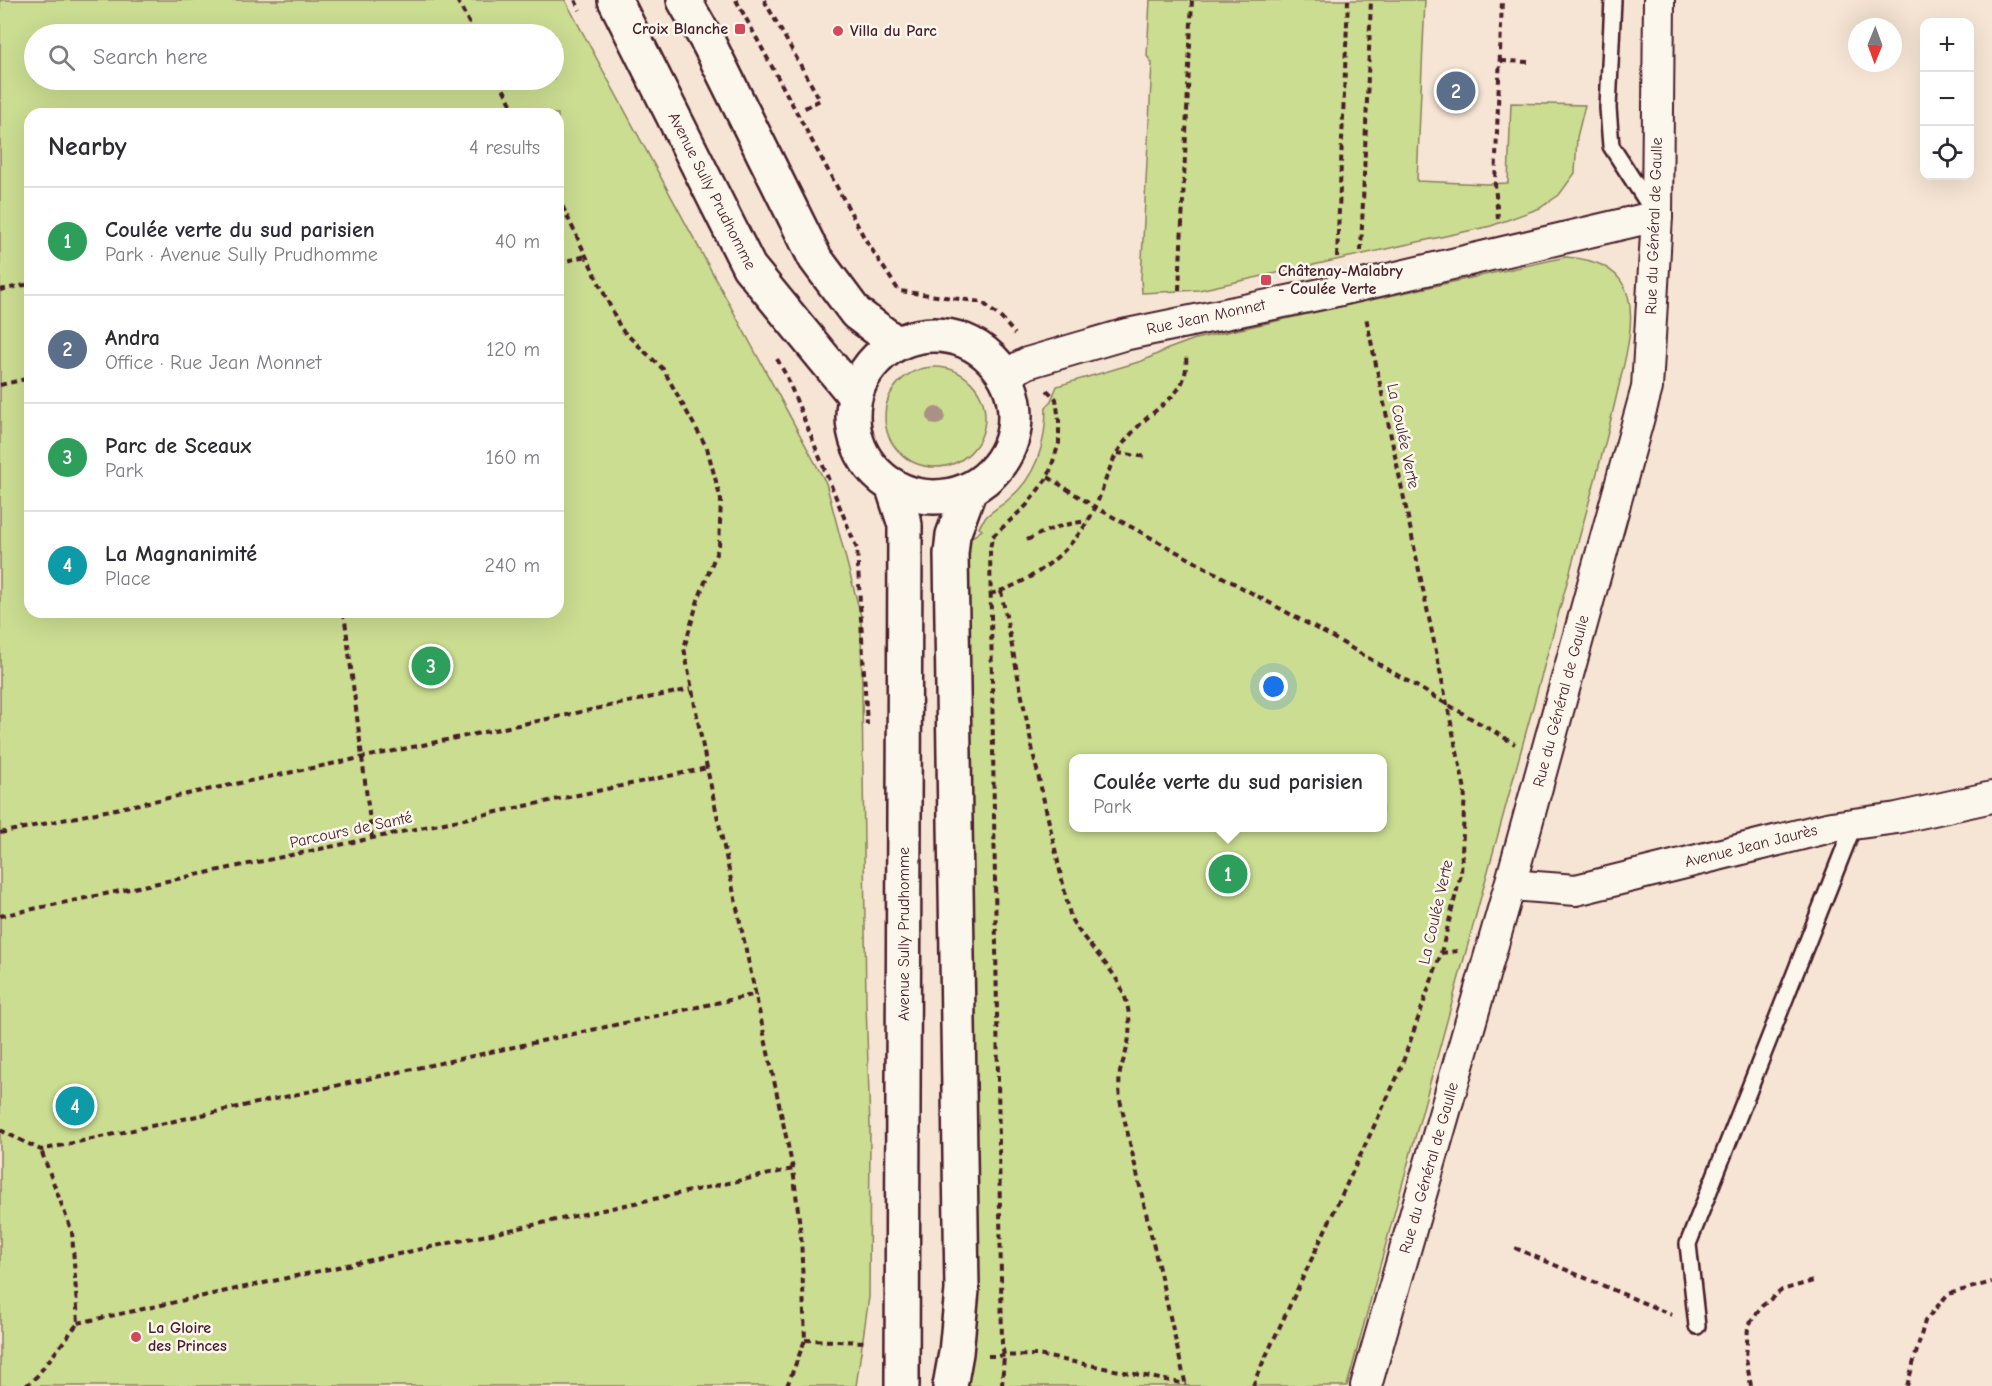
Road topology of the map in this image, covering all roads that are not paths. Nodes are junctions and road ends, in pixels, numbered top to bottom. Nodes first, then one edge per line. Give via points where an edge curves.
1 (615, 0) edge
2 (684, 0) edge
3 (1613, 0) edge
4 (1659, 0) edge
5 (1657, 216) junction
6 (896, 344) junction
7 (1005, 375) junction
8 (854, 395) junction
9 (892, 485) junction
10 (970, 489) junction
11 (1992, 797) edge
12 (1854, 824) junction
13 (1510, 885) junction
14 (1697, 1326) road end
15 (902, 1386) edge
16 (950, 1386) edge
17 (1366, 1386) edge

1 - 8 main road, Avenue Sully Prudhomme via 749,267
2 - 6 main road via 815,258 856,313
3 - 5 lane via 1608,108 1611,146
4 - 5 street, Rue du Général de Gaulle
5 - 7 street, Rue Jean Monnet via 1341,290 1123,335 1028,363
5 - 13 street, Rue du Général de Gaulle via 1647,388
6 - 7 main road via 934,335 970,342 989,355
6 - 8 main road via 877,357
7 - 10 main road via 1016,411 1009,448 992,473
8 - 9 main road via 854,431 862,454 875,472
9 - 10 main road via 931,497
9 - 15 main road, Avenue Sully Prudhomme via 905,525
10 - 16 main road via 953,535 951,554 962,1290
11 - 12 street, Avenue Jean Jaurès
12 - 13 street, Avenue Jean Jaurès via 1727,851 1576,890
12 - 14 lane via 1688,1244
13 - 17 street, Rue du Général de Gaulle

